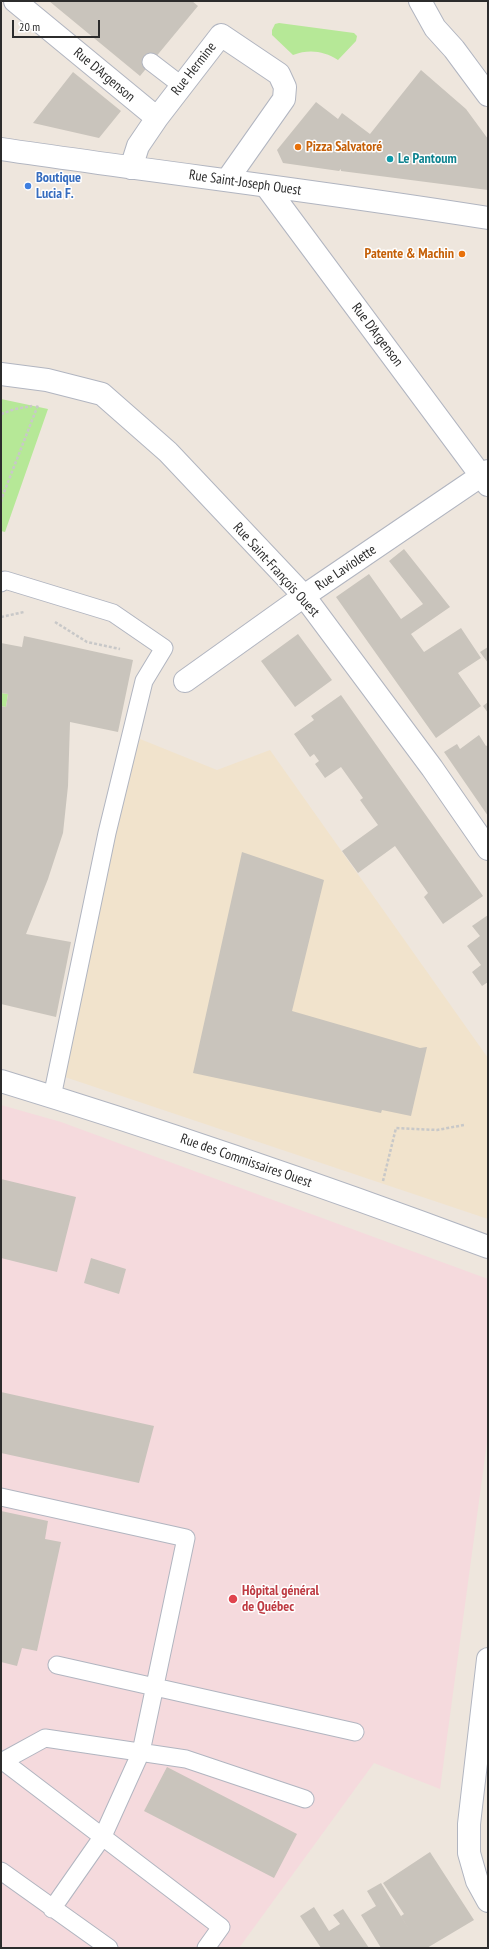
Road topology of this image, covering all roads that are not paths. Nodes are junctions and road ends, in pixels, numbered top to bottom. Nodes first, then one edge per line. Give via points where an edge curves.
1 (15, 1) edge
2 (420, 1) edge
3 (151, 62) dead end
4 (181, 85) junction
5 (488, 95) edge
6 (157, 118) junction
7 (1, 149) edge
8 (132, 168) junction
9 (227, 180) junction
10 (266, 186) junction
11 (488, 218) edge
12 (1, 374) edge
13 (486, 477) edge
14 (1, 582) edge
15 (304, 596) junction
16 (185, 681) dead end
17 (488, 849) edge
18 (1, 1081) edge
19 (52, 1097) junction
20 (488, 1247) edge
21 (1, 1497) edge
22 (488, 1659) edge
23 (57, 1665) dead end
24 (155, 1688) junction
25 (355, 1732) dead end
26 (141, 1752) junction
27 (2, 1761) edge
28 (305, 1799) dead end
29 (103, 1836) junction
30 (1, 1871) edge
31 (488, 1901) edge
32 (52, 1909) junction
33 (109, 1948) edge
34 (206, 1948) edge

1 - 6 street, Rue D'Argenson
2 - 5 street via 435,28
3 - 4 lane
4 - 6 street, Rue Hermine
4 - 9 street, Rue Hermine via 221,35 279,74 285,87 284,99
6 - 8 street, Rue Hermine via 138,146
7 - 8 street, Rue Saint-Joseph Ouest
8 - 9 street, Rue Saint-Joseph Ouest
9 - 10 street, Rue Saint-Joseph Ouest
10 - 11 street, Rue Saint-Joseph Ouest
10 - 13 street, Rue D'Argenson
12 - 15 street, Rue Saint-François Ouest via 48,380 102,394 168,452
13 - 15 street, Rue Laviolette
14 - 19 lane via 5,580 113,612 164,648 144,681 107,833
15 - 16 street, Rue Laviolette
15 - 17 street, Rue Saint-François Ouest via 432,768
18 - 19 street, Rue des Commissaires Ouest
19 - 20 street, Rue des Commissaires Ouest via 377,1206
21 - 24 lane via 186,1538
22 - 31 street via 469,1824 469,1853 477,1881
23 - 24 lane
24 - 25 lane
24 - 26 lane
26 - 27 lane via 45,1738
26 - 28 lane via 186,1759
26 - 29 lane
27 - 29 lane
29 - 32 lane
29 - 34 lane via 221,1927
30 - 32 lane
32 - 33 lane

